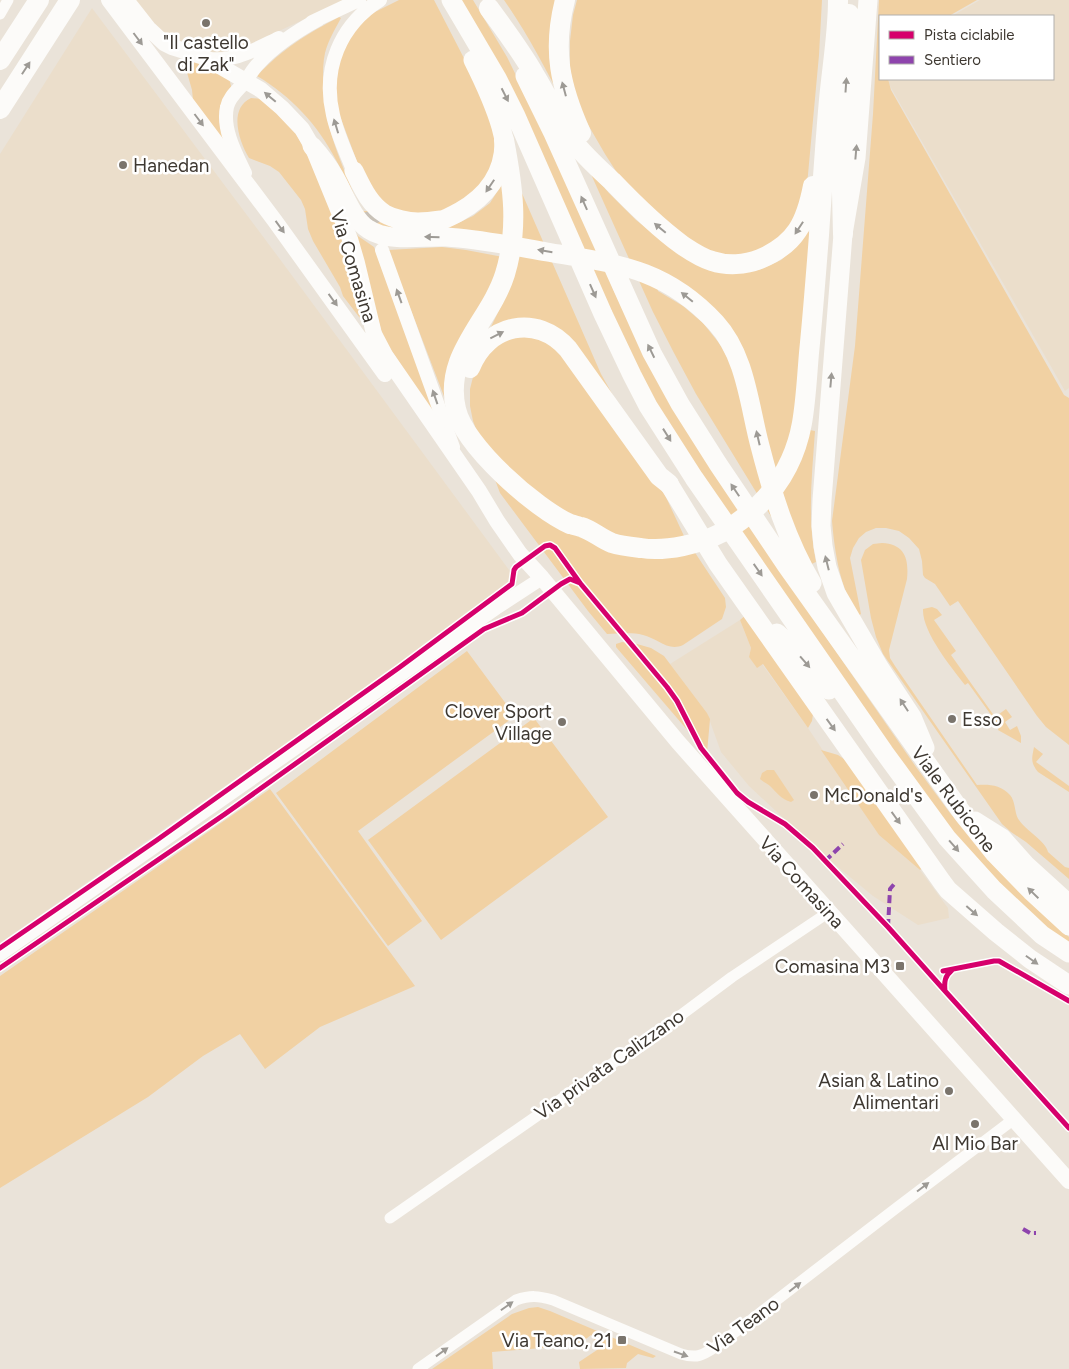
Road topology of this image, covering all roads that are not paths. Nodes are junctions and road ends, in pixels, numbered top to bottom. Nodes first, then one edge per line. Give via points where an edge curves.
1 (7, 0) edge
2 (34, 0) edge
3 (38, 0) edge
4 (70, 0) edge
5 (80, 0) edge
6 (109, 0) edge
7 (126, 0) edge
8 (359, 0) edge
9 (380, 0) edge
10 (566, 0) edge
11 (838, 0) edge
12 (847, 0) edge
13 (868, 0) edge
14 (453, 3) edge
15 (487, 4) edge
16 (1, 13) edge
17 (319, 19) junction
18 (23, 24) junction
19 (53, 26) junction
20 (204, 57) junction
21 (0, 60) edge
22 (245, 82) junction
23 (0, 109) edge
24 (828, 113) junction
25 (504, 140) junction
26 (312, 146) junction
27 (354, 171) junction
28 (609, 179) junction
29 (256, 194) junction
30 (369, 211) tunnel mouth
31 (843, 234) junction
32 (382, 250) tunnel mouth
33 (457, 460) junction
34 (668, 484) joint
35 (586, 528) junction
36 (542, 578) junction
37 (746, 603) junction
38 (853, 659) junction
39 (938, 781) junction
40 (919, 800) junction
41 (963, 814) junction
42 (1069, 904) edge
43 (829, 912) junction
44 (1069, 926) edge
45 (1069, 953) edge
46 (0, 954) edge
47 (1069, 985) edge
48 (1014, 1119) junction
49 (1069, 1181) edge
50 (390, 1218) dead end
51 (418, 1369) edge

1 - 16 street
2 - 18 highway
3 - 18 highway
4 - 19 highway
5 - 19 highway
6 -> 29 main road, Via Comasina
7 - 20 main road, Via Comasina via 164,43
8 - 17 street
27 -> 9 street via 333,116 330,72 349,28
28 -> 10 highway via 581,134 564,90 559,68 559,39
11 - 24 highway
31 -> 12 highway via 841,151 850,22
31 -> 13 highway via 856,158
14 - 25 highway via 472,57 491,97
14 -> 40 highway via 516,116 603,314 648,406 694,478
15 - 28 highway via 534,73 576,144
38 -> 15 highway via 752,516 652,354 550,125
17 - 20 street via 239,56 220,60
17 - 22 street via 276,47
18 - 21 highway
23 -> 19 highway
20 - 22 main road, Via Comasina
26 -> 22 main road, Via Comasina via 302,129 282,108 262,90
22 - 29 street, Via Comasina via 234,92 227,107 227,129
24 -> 28 highway via 805,219 785,245 754,262 723,264 693,252 643,214
24 - 35 highway via 802,424 792,459 781,479 766,500 740,522 711,538 679,547 646,549 614,544
25 -> 27 highway via 494,180 485,193 472,205 443,220 409,222 386,214 366,195
25 - 35 highway via 510,170 514,224 512,244 498,291 456,369 456,410 466,433 516,487 570,524
26 - 33 main road, Via Comasina via 350,239 374,334
38 -> 26 highway via 792,545 731,344 687,296 644,272 614,264 481,240 381,236 361,223 334,174
27 - 30 street
29 -> 33 main road, Via Comasina via 400,394
39 -> 31 highway via 912,717 836,593 823,546 822,500
33 -> 32 street
33 - 36 main road, Via Comasina via 532,556
35 -> 34 highway via 576,517 518,478 486,447 474,429 465,395 467,379 478,351 496,335 528,328 546,332 560,341
34 - 37 highway
36 - 43 main road, Via Comasina via 673,736
36 - 46 street
37 -> 40 highway via 796,652
37 -> 47 highway via 948,890 1003,938
38 - 39 highway, Viale Rubicone
39 - 41 highway, Viale Rubicone
40 -> 45 highway, Viale Rubicone via 947,838 994,890 1042,935
41 - 42 highway via 1002,838
44 -> 41 highway, Viale Rubicone via 995,854
43 - 48 main road, Via Comasina
43 - 50 street, Via privata Calizzano
48 - 49 main road, Via Comasina
51 -> 48 street, Via Teano via 516,1300 529,1296 554,1300 682,1354 699,1356 717,1346

